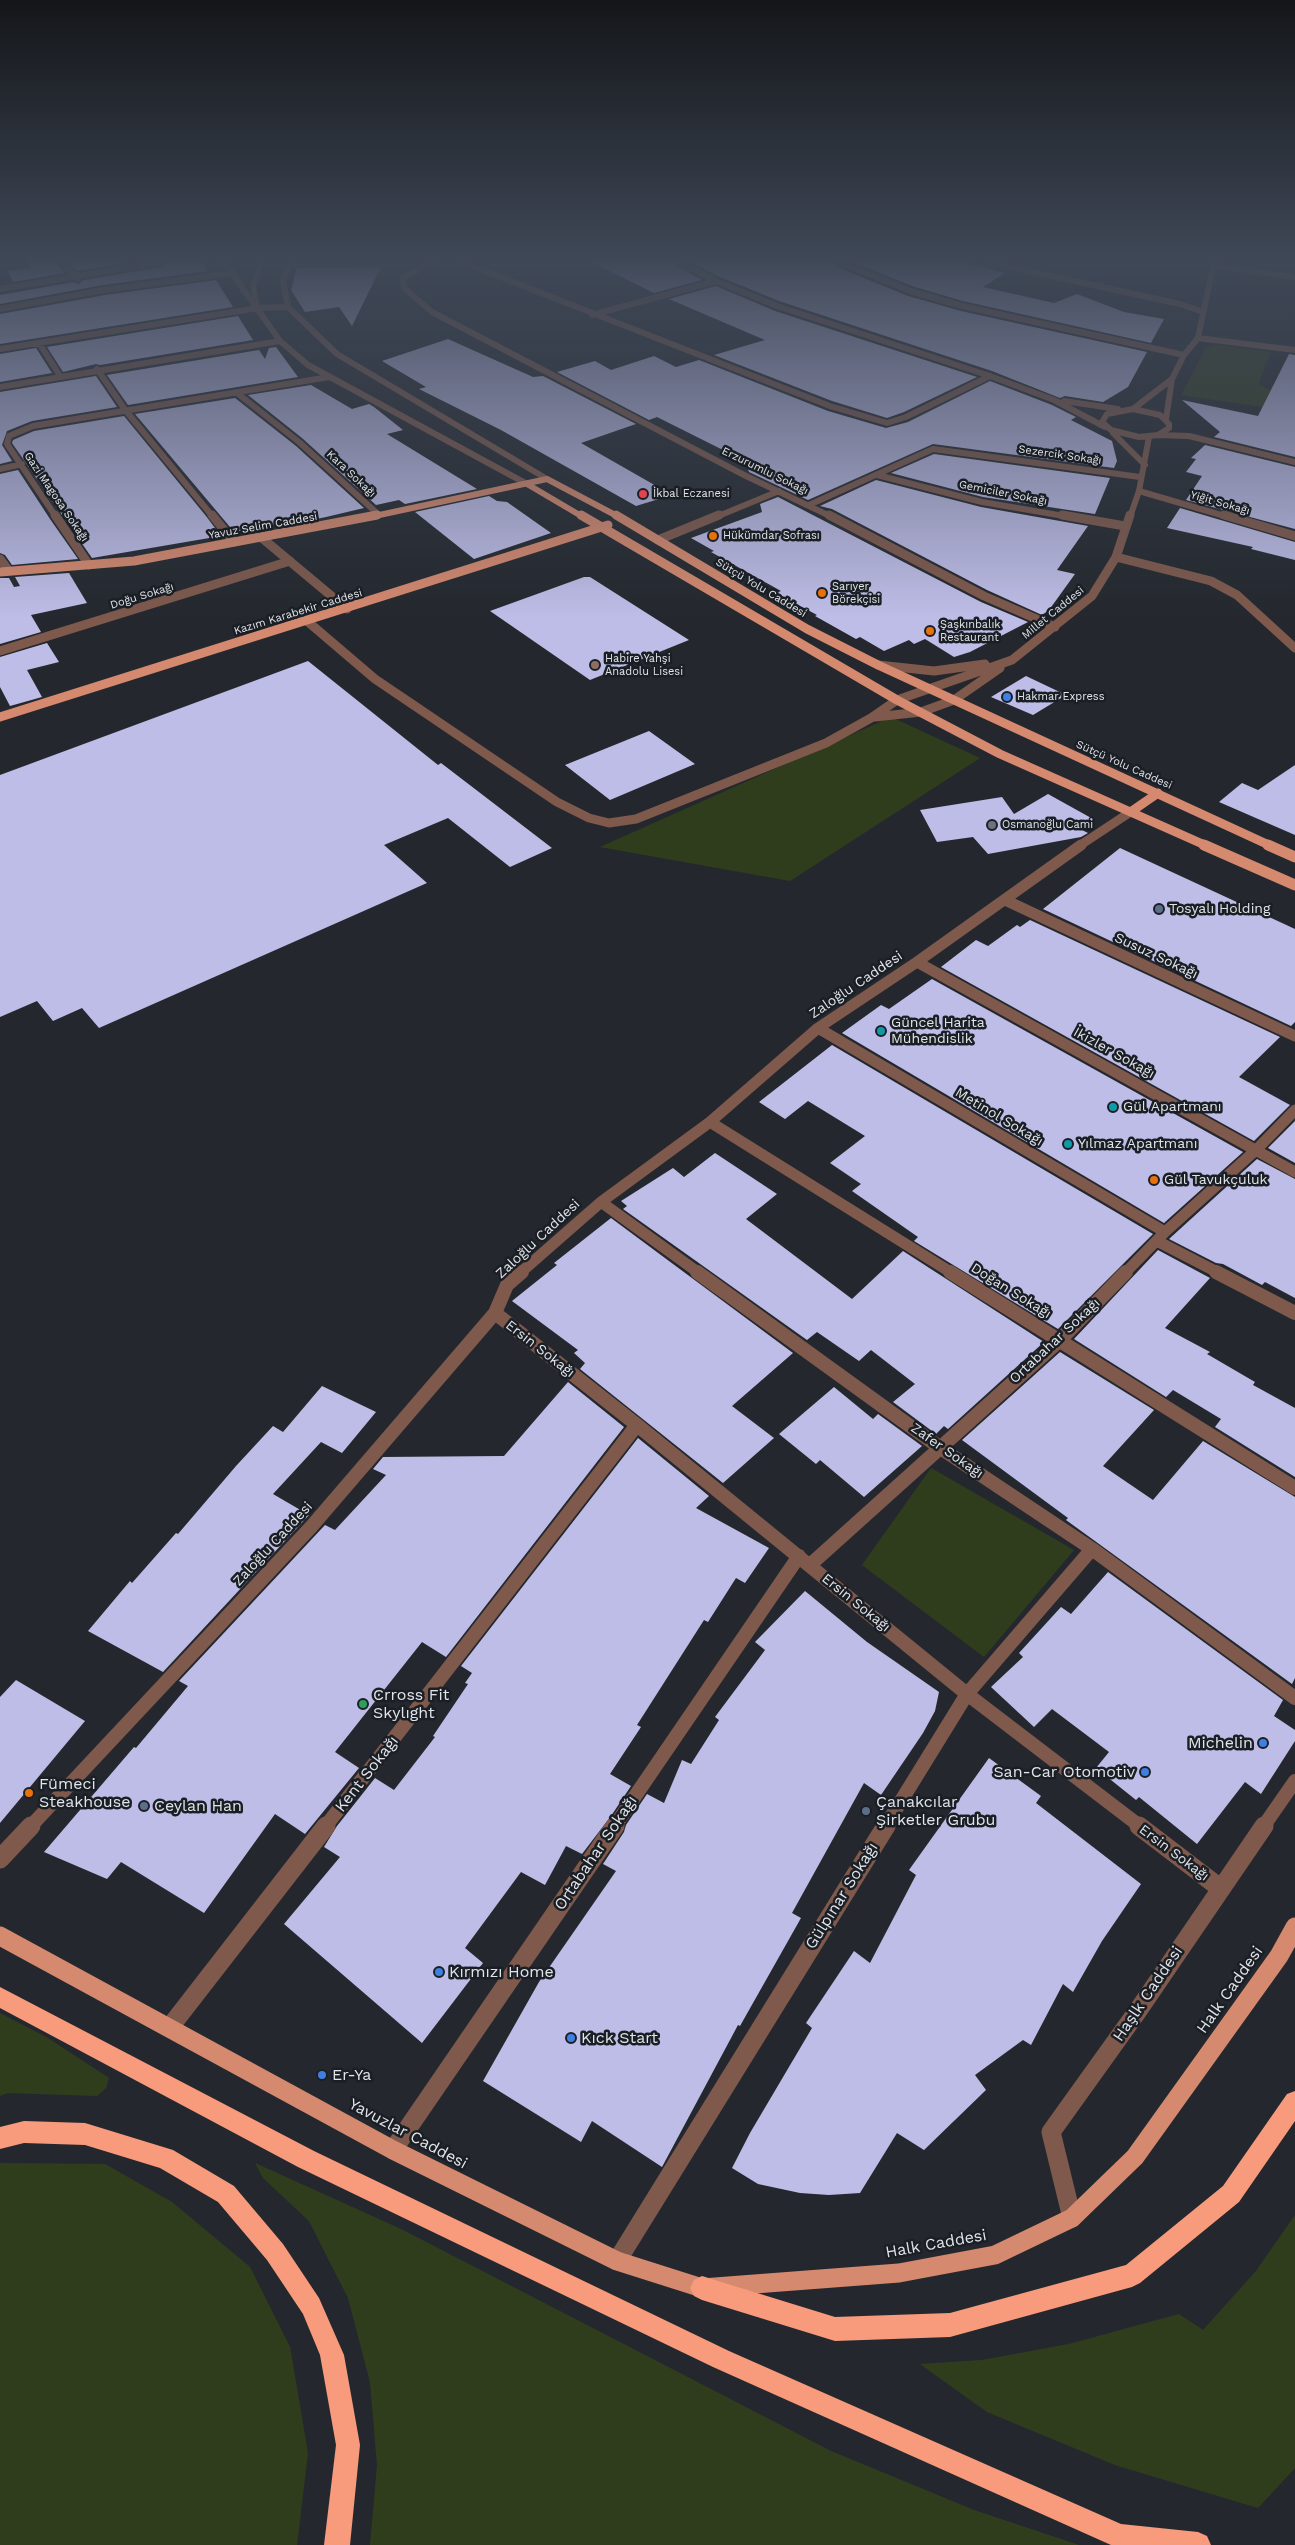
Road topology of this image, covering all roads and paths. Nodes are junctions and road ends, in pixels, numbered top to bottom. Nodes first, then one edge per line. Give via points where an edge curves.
1 (34, 381) edge
2 (105, 381) edge
3 (307, 381) edge
4 (336, 381) edge
5 (382, 381) edge
6 (565, 381) edge
7 (764, 381) edge
8 (980, 381) edge
9 (1003, 381) edge
10 (1170, 381) edge
11 (1172, 381) edge
12 (0, 387) edge
13 (237, 393) junction
14 (1054, 400) junction
15 (1132, 409) junction
16 (1123, 410) junction
17 (126, 411) junction
18 (1168, 422) junction
19 (1108, 428) junction
20 (1158, 435) junction
21 (1189, 436) junction
22 (1149, 437) junction
23 (1295, 462) edge
24 (22, 464) junction
25 (1144, 465) junction
26 (0, 469) edge
27 (877, 475) junction
28 (1140, 477) junction
29 (547, 478) junction
30 (527, 484) junction
31 (779, 491) junction
32 (1139, 491) junction
33 (809, 505) junction
34 (379, 515) junction
35 (623, 520) junction
36 (1125, 526) junction
37 (603, 527) junction
38 (1295, 536) edge
39 (262, 538) junction
40 (658, 540) junction
41 (234, 542) junction
42 (1116, 557) junction
43 (0, 559) edge
44 (290, 561) junction
45 (90, 565) junction
46 (9, 571) junction
47 (0, 572) edge
48 (347, 609) junction
49 (307, 621) junction
50 (1055, 627) junction
51 (1295, 648) edge
52 (0, 651) edge
53 (1012, 660) junction
54 (878, 665) junction
55 (931, 688) junction
56 (897, 700) junction
57 (954, 700) junction
58 (921, 712) junction
59 (0, 717) edge
60 (871, 718) junction
61 (1158, 793) junction
62 (1132, 811) junction
63 (1295, 857) edge
64 (1295, 885) edge
65 (1005, 900) junction
66 (918, 962) junction
67 (818, 1028) junction
68 (1295, 1036) edge
69 (1295, 1110) edge
70 (710, 1122) junction
71 (1256, 1149) junction
72 (1295, 1172) edge
73 (601, 1202) junction
74 (1161, 1237) junction
75 (495, 1313) junction
76 (1295, 1313) edge
77 (1060, 1340) junction
78 (638, 1425) junction
79 (939, 1447) junction
80 (1295, 1488) edge
81 (1092, 1549) junction
82 (805, 1561) junction
83 (967, 1694) junction
84 (1295, 1698) edge
85 (1295, 1782) edge
86 (0, 1859) edge
87 (1220, 1888) junction
88 (1295, 1927) edge
89 (0, 1936) edge
90 (0, 1997) edge
91 (170, 2027) junction
92 (1295, 2102) edge
93 (0, 2138) edge
94 (394, 2150) junction
95 (1072, 2218) junction
96 (617, 2261) junction
97 (702, 2288) junction
98 (337, 2545) edge
99 (1198, 2545) edge

1 - 12 street
2 - 17 street
3 - 13 street, Gazi Magosa Sokağı
4 - 30 street
5 - 29 street, Sütçü Yolu Caddesi
6 - 31 street, Erzurumlu Sokağı
7 - 8 street via 886,423
9 - 14 street
10 - 15 street
11 - 18 street
13 - 17 street, Gazi Magosa Sokağı
13 - 34 street, Kara Sokağı via 299,442
14 - 16 street
14 - 19 street
15 - 16 street
15 - 18 street via 1152,412
16 - 19 street via 1102,418
17 - 24 street, Gazi Magosa Sokağı via 33,426 9,436 7,444
17 - 41 street
18 - 20 street via 1169,428
18 - 21 street
19 - 22 street via 1129,436
19 - 25 street
20 - 21 street
20 - 22 street
21 - 23 street
22 - 25 street, Millet Caddesi
24 - 26 street
24 - 45 street, Gazi Magosa Sokağı
25 - 28 street, Millet Caddesi
27 - 28 street, Sezercik Sokağı via 933,449
27 - 33 street, Sezercik Sokağı
27 - 36 street, Gemiciler Sokağı via 982,502
28 - 32 street, Millet Caddesi
29 - 30 main road, Yavuz Selim Caddesi
29 - 35 main road, Sütçü Yolu Caddesi
30 - 34 main road, Yavuz Selim Caddesi
30 - 37 main road
31 - 33 street, Erzurumlu Sokağı
31 - 40 street
32 - 36 street, Millet Caddesi
32 - 38 street, Yiğit Sokağı
33 - 50 street, Erzurumlu Sokağı via 984,596
34 - 39 main road, Yavuz Selim Caddesi
35 - 37 main road, Kazım Karabekir Caddesi
35 - 40 main road, Sütçü Yolu Caddesi
36 - 42 street, Millet Caddesi
37 - 48 main road, Kazım Karabekir Caddesi
37 - 56 main road
39 - 41 main road, Yavuz Selim Caddesi
39 - 44 street
40 - 54 main road, Sütçü Yolu Caddesi via 807,629
41 - 45 main road, Yavuz Selim Caddesi
42 - 50 street, Millet Caddesi via 1092,596
42 - 51 street via 1211,581 1236,595
43 - 46 street
44 - 48 street
44 - 52 street, Doğu Sokağı
45 - 46 main road, Yavuz Selim Caddesi
46 - 47 main road, Yavuz Selim Caddesi
48 - 49 main road, Kazım Karabekir Caddesi
49 - 59 main road, Kazım Karabekir Caddesi
49 - 60 street, Millet Caddesi via 375,679 557,802 589,818 609,823 636,820 826,743
50 - 53 street, Millet Caddesi
53 - 54 street via 934,671
53 - 55 street, Millet Caddesi
53 - 57 street
54 - 55 main road, Sütçü Yolu Caddesi
55 - 56 street, Millet Caddesi
55 - 57 main road, Sütçü Yolu Caddesi
56 - 58 main road
56 - 60 street, Millet Caddesi
57 - 58 street
57 - 61 main road, Sütçü Yolu Caddesi
58 - 60 street
58 - 62 main road via 1000,754
61 - 62 main road
61 - 63 main road, Sütçü Yolu Caddesi
62 - 64 main road
62 - 65 street, Zaloğlu Caddesi
65 - 66 street, Zaloğlu Caddesi
65 - 68 street, Susuz Sokağı
66 - 67 street, Zaloğlu Caddesi
66 - 71 street, İkizler Sokağı
67 - 70 street, Zaloğlu Caddesi
67 - 74 street, Metinol Sokağı
69 - 71 street, Ortabahar Sokağı
70 - 73 street, Zaloğlu Caddesi
70 - 77 street, Doğan Sokağı
71 - 72 street, İkizler Sokağı
71 - 74 street, Ortabahar Sokağı
73 - 75 street, Zaloğlu Caddesi via 507,1285
73 - 79 street, Zafer Sokağı
74 - 76 street, Metinol Sokağı
74 - 77 street, Ortabahar Sokağı
75 - 78 street, Ersin Sokağı
75 - 86 street, Zaloğlu Caddesi via 311,1527
77 - 79 street, Ortabahar Sokağı
77 - 80 street, Doğan Sokağı
78 - 82 street, Ersin Sokağı
78 - 91 street, Kent Sokağı
79 - 81 street, Zafer Sokağı
79 - 82 street, Ortabahar Sokağı
81 - 83 street, Gülpınar Sokağı
81 - 84 street, Zafer Sokağı
82 - 83 street, Ersin Sokağı
82 - 94 street, Ortabahar Sokağı
83 - 87 street, Ersin Sokağı
83 - 96 street, Gülpınar Sokağı
85 - 87 street, Haşlk Caddesi
87 - 95 street, Haşlk Caddesi via 1051,2132
88 - 95 main road, Halk Caddesi via 1279,1956 1135,2157
89 - 91 main road, Yavuzlar Caddesi
90 - 99 highway via 306,2159 721,2359 1120,2536
91 - 94 main road, Yavuzlar Caddesi
92 - 97 highway via 1231,2194 1132,2276 950,2325 835,2329
93 - 98 highway via 24,2132 85,2134 165,2158 226,2194 275,2252 311,2306 332,2355 348,2445
94 - 96 main road, Yavuzlar Caddesi
95 - 97 main road, Halk Caddesi via 995,2255 899,2274
96 - 97 main road, Yavuzlar Caddesi

